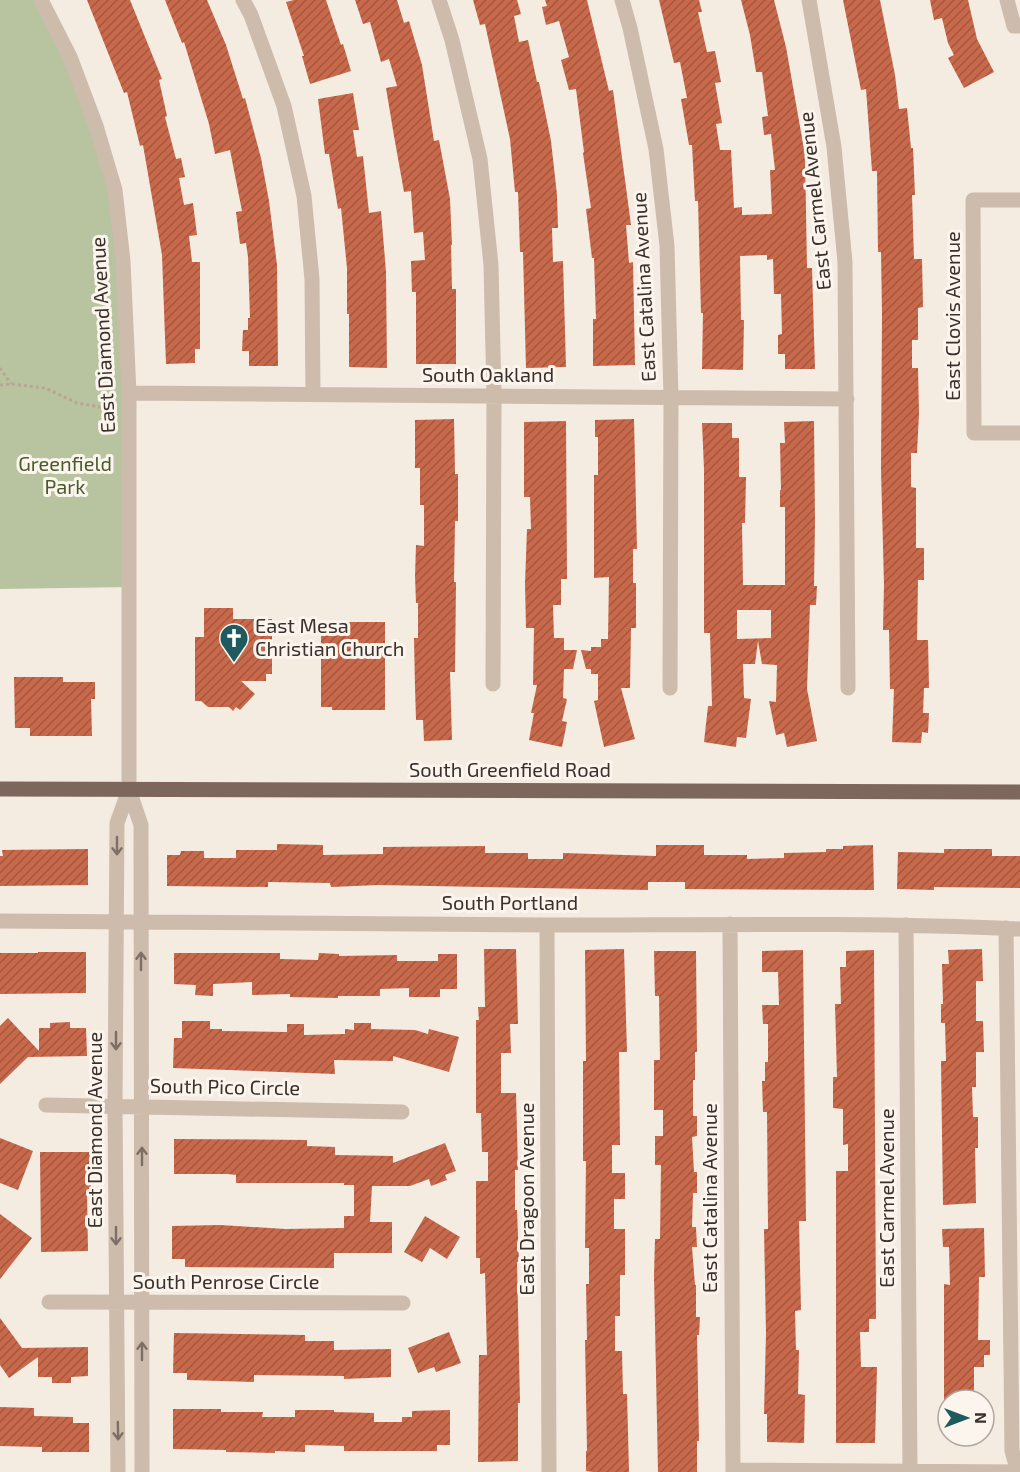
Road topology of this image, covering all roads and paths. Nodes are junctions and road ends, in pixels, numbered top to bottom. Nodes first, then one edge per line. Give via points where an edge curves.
1 (41, 0) edge
2 (243, 0) edge
3 (439, 0) edge
4 (622, 0) edge
5 (808, 0) edge
6 (1007, 0) edge
7 (1017, 26) edge
8 (1020, 200) edge
9 (0, 368) edge
10 (11, 384) junction
11 (0, 385) edge
12 (313, 394) junction
13 (494, 396) junction
14 (671, 397) junction
15 (847, 399) junction
16 (129, 401) junction
17 (1020, 433) edge
18 (494, 684) dead end
19 (670, 688) dead end
20 (848, 688) dead end
21 (0, 789) edge
22 (129, 790) junction
23 (1020, 792) edge
24 (0, 921) edge
25 (116, 921) junction
26 (141, 921) junction
27 (730, 924) junction
28 (547, 925) junction
29 (906, 925) junction
30 (1013, 929) edge
31 (1014, 1034) edge
32 (46, 1105) dead end
33 (115, 1106) junction
34 (142, 1106) junction
35 (402, 1112) dead end
36 (50, 1302) dead end
37 (116, 1302) junction
38 (142, 1302) junction
39 (403, 1304) dead end
40 (1016, 1390) edge
41 (733, 1471) edge
42 (910, 1471) edge
43 (118, 1472) edge
44 (142, 1472) edge
45 (549, 1472) edge
46 (1018, 1472) edge

1 - 16 street, East Diamond Avenue via 70,57 115,190 123,261
2 - 12 street via 284,106 304,196 312,279
3 - 13 street via 480,159 491,265
4 - 14 street, East Catalina Avenue via 656,149 667,246
5 - 15 street, East Carmel Avenue via 834,147 844,251
6 - 7 street
8 - 17 street, East Clovis Avenue via 973,200 975,433
9 - 10 path
10 - 11 path
10 - 16 path via 45,388 85,405
12 - 13 street, South Oakland
12 - 16 street, South Oakland
13 - 14 street, South Oakland
13 - 18 street
14 - 15 street, South Oakland
14 - 19 street, East Catalina Avenue
15 - 20 street, East Carmel Avenue
16 - 22 street, East Diamond Avenue
21 - 22 main road, South Greenfield Road
22 - 23 main road, South Greenfield Road
22 -> 25 street, East Diamond Avenue via 117,823
22 - 26 street, East Diamond Avenue via 141,825
24 - 25 street, South Portland
25 - 26 street, South Portland
25 -> 33 street, East Diamond Avenue
26 - 28 street, South Portland
34 -> 26 street, East Diamond Avenue
27 - 28 street, South Portland
27 - 29 street, South Portland
27 - 41 street, East Catalina Avenue
28 - 45 street, East Dragoon Avenue
29 - 30 street, South Portland
29 - 42 street, East Carmel Avenue
30 - 31 street
31 - 40 street
32 - 33 street, South Pico Circle
33 - 34 street, South Pico Circle
33 -> 37 street, East Diamond Avenue
34 - 35 street, South Pico Circle
38 -> 34 street, East Diamond Avenue
36 - 37 street, South Penrose Circle
37 - 38 street, South Penrose Circle
37 -> 43 street, East Diamond Avenue
38 - 39 street, South Penrose Circle
44 -> 38 street, East Diamond Avenue
40 - 46 street via 1012,1451
41 - 42 street
42 - 46 street

